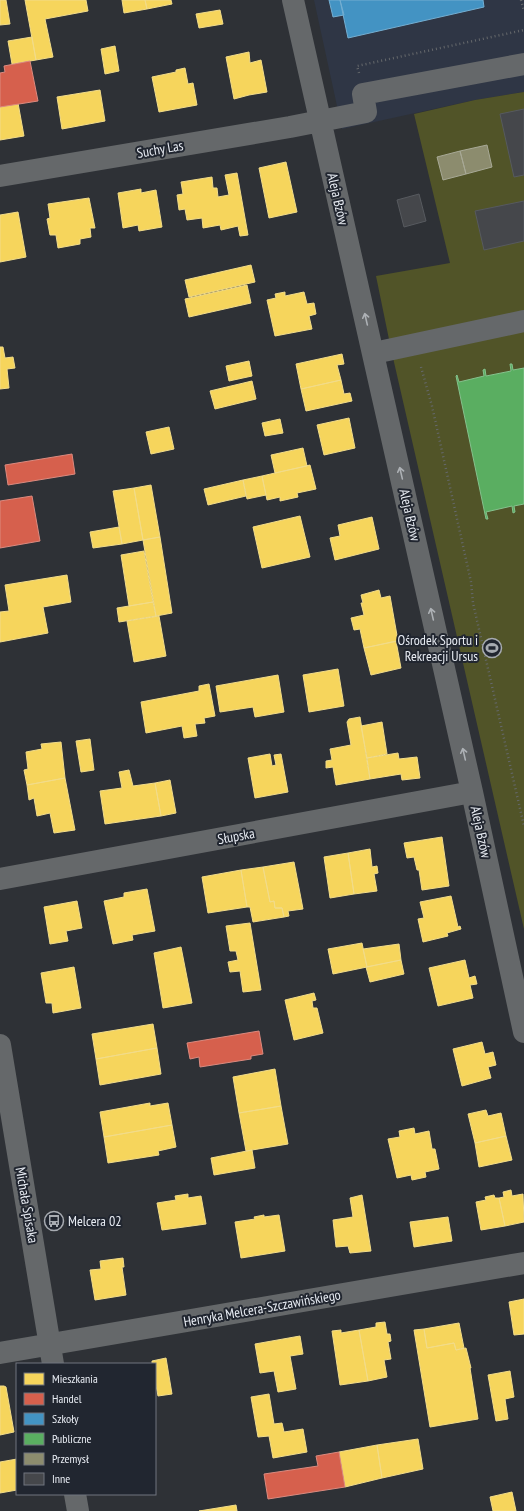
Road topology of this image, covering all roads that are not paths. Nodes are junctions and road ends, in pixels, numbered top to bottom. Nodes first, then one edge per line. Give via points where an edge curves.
1 (293, 0) edge
2 (524, 64) edge
3 (320, 121) junction
4 (0, 176) edge
5 (524, 321) edge
6 (374, 353) junction
7 (472, 792) junction
8 (0, 879) edge
9 (524, 1032) edge
10 (0, 1045) edge
11 (524, 1262) edge
12 (0, 1353) edge
13 (51, 1354) edge
14 (75, 1495) edge
15 (78, 1511) edge

1 - 3 street, Aleja Bzów
2 - 3 street, Suchy Las via 363,94 366,112
3 - 4 street, Suchy Las
6 -> 3 street, Aleja Bzów
5 - 6 street
7 -> 6 street, Aleja Bzów
7 - 8 street, Słupska
7 - 9 street, Aleja Bzów
10 - 13 street, Michała Spisaka
11 - 13 street, Henryka Melcera-Szczawińskiego
12 - 13 street, Henryka Melcera-Szczawińskiego
14 - 15 street

